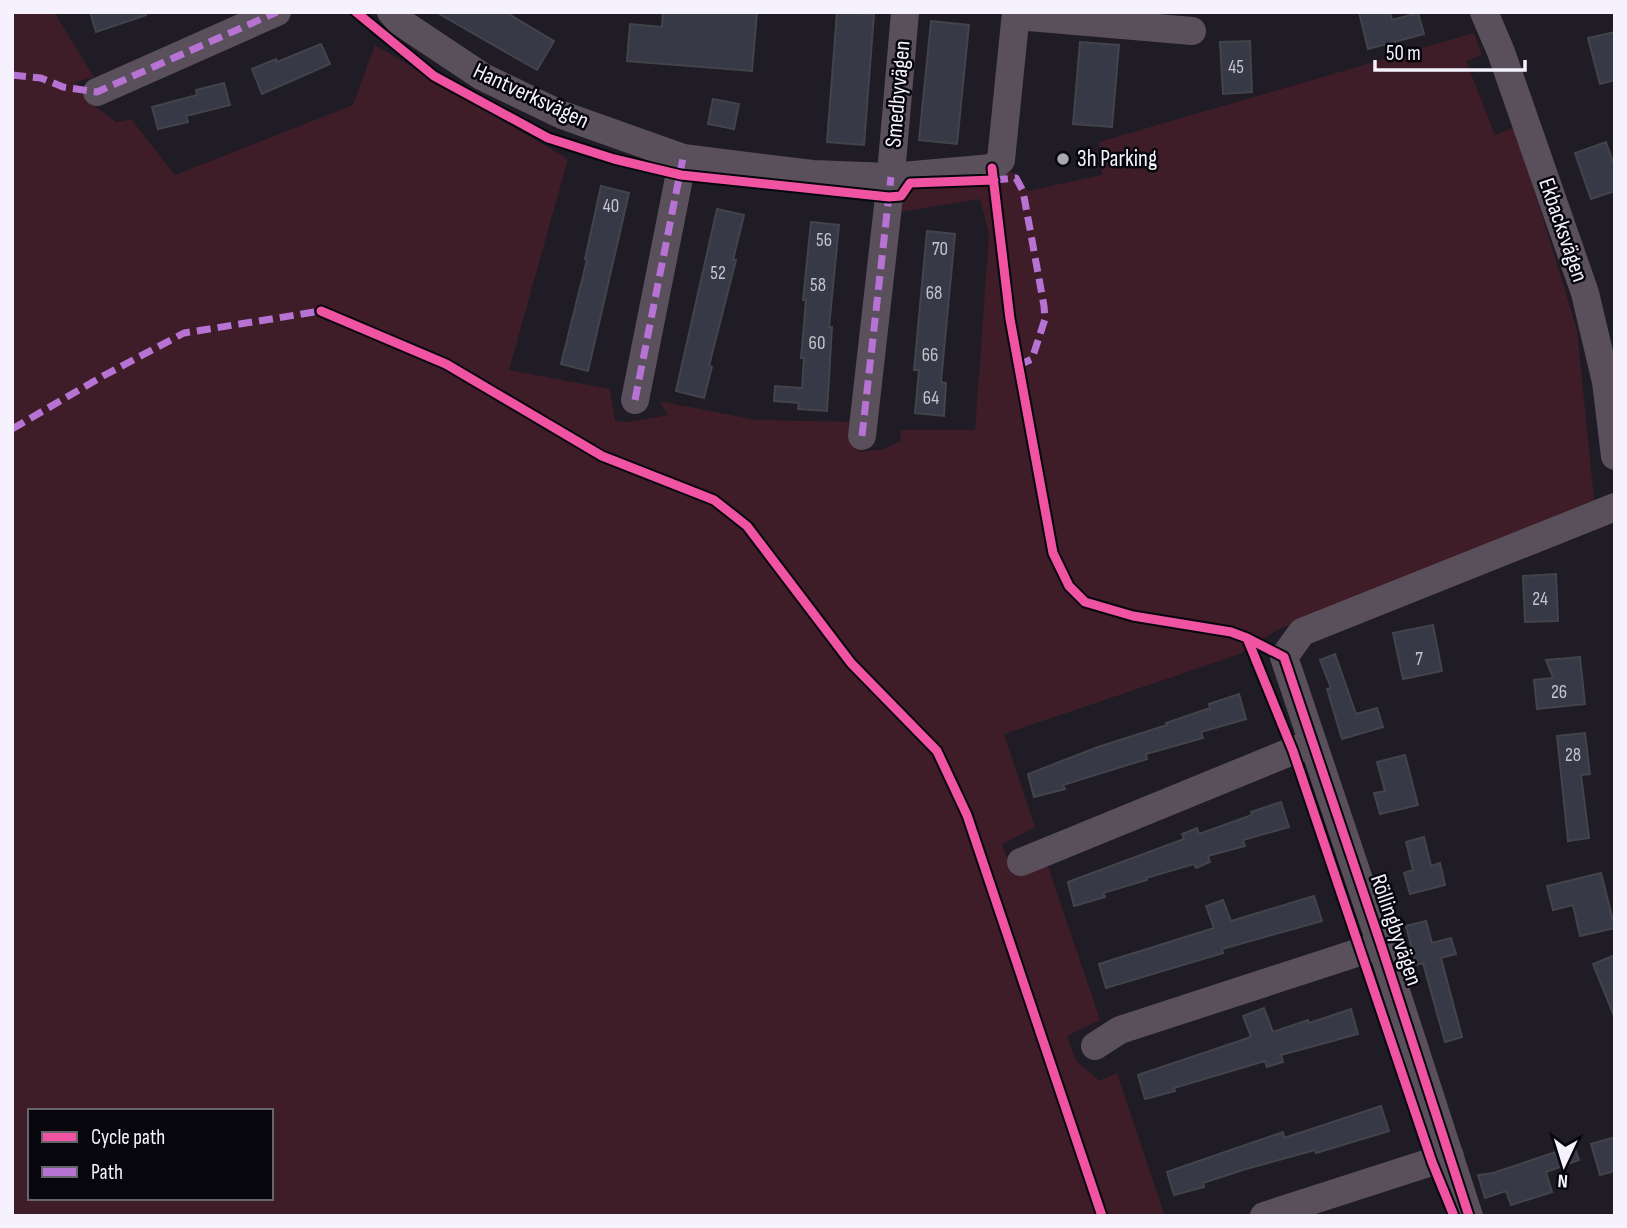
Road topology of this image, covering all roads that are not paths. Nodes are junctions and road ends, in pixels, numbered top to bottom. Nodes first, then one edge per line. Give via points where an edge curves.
1 (277, 12) edge
2 (391, 12) edge
3 (905, 12) edge
4 (1484, 12) edge
5 (1016, 14) edge
6 (1192, 31) dead end
7 (97, 92) dead end
8 (683, 158) junction
9 (891, 177) junction
10 (635, 400) dead end
11 (862, 436) dead end
12 (1615, 456) edge
13 (1615, 507) edge
14 (1312, 744) junction
15 (1021, 862) dead end
16 (1381, 946) junction
17 (1095, 1046) dead end
18 (1450, 1156) junction
19 (1264, 1216) edge
20 (1469, 1216) edge

1 - 7 street
2 - 8 street, Hantverksvägen via 483,77 562,115
3 - 9 street, Smedbyvägen
4 - 12 street, Ekbacksvägen via 1585,293 1606,382
5 - 6 street
5 - 9 street, Hantverksvägen via 1001,160 992,167
8 - 9 street, Hantverksvägen via 812,174
8 - 10 street
9 - 11 street
13 - 14 street, Röllingbyvägen via 1302,632 1284,657
14 - 15 street
14 - 16 street, Röllingbyvägen
16 - 17 street, Röllingbyvägen via 1120,1030
16 - 18 street, Röllingbyvägen
18 - 19 street
18 - 20 street, Röllingbyvägen

